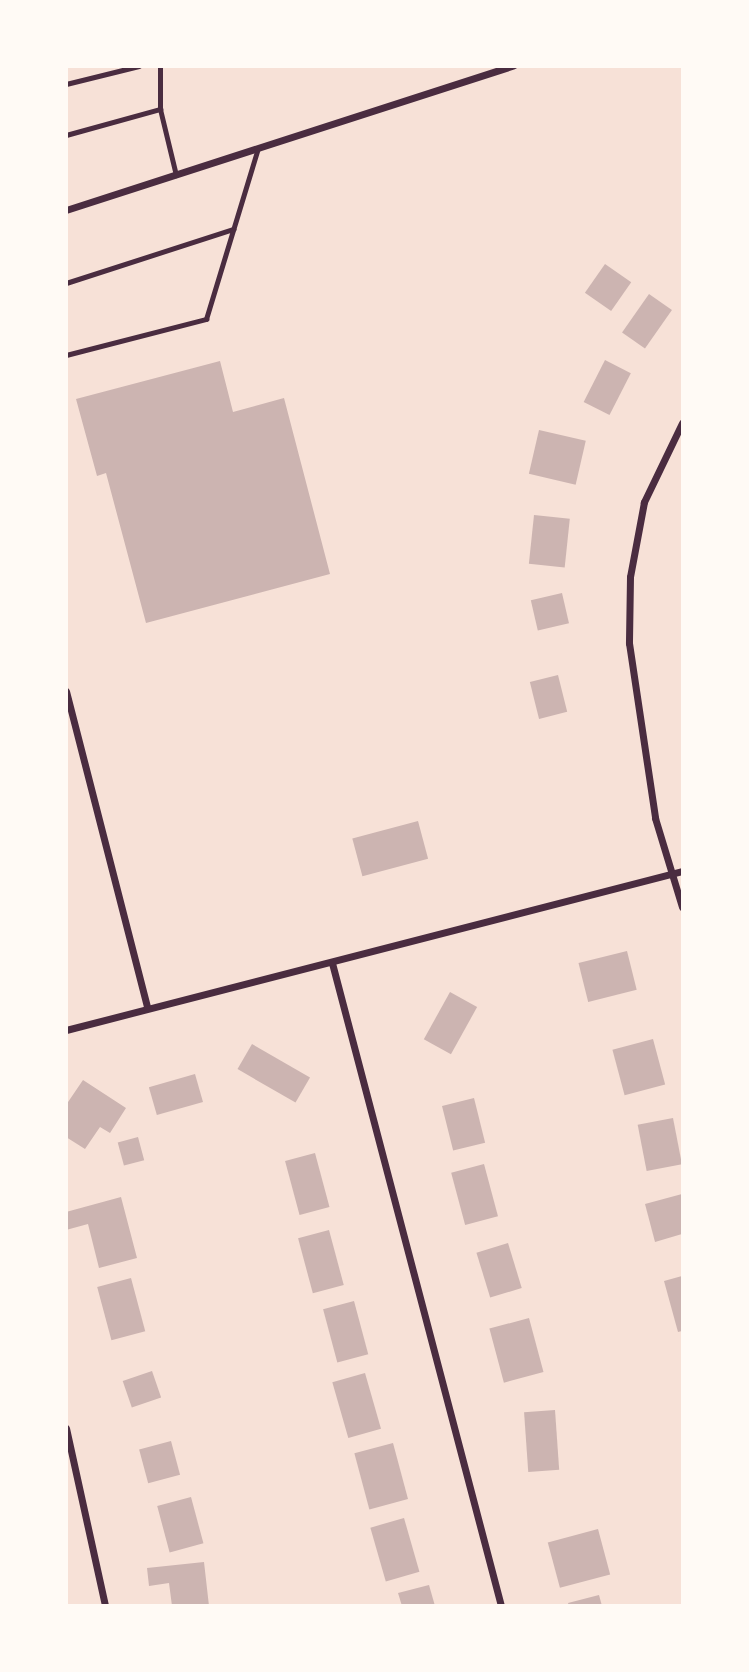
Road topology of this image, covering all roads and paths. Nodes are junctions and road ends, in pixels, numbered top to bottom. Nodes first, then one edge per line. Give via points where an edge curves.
1 (139, 66) edge
2 (160, 66) edge
3 (513, 66) edge
4 (66, 84) edge
5 (160, 109) junction
6 (66, 135) edge
7 (258, 148) junction
8 (176, 175) junction
9 (66, 210) edge
10 (234, 229) junction
11 (66, 283) edge
12 (66, 355) edge
13 (682, 424) edge
14 (66, 691) edge
15 (678, 872) edge
16 (682, 907) edge
17 (332, 963) junction
18 (148, 1006) junction
19 (66, 1030) edge
20 (66, 1427) edge
21 (69, 1446) edge
22 (105, 1605) edge
23 (501, 1605) edge

1 - 4 lane
2 - 5 lane
3 - 7 street
5 - 6 lane
5 - 8 lane
7 - 8 street
7 - 10 lane
8 - 9 street
10 - 11 lane
10 - 12 lane via 206,319
13 - 15 street via 644,502 629,577 637,724
14 - 18 street
15 - 16 street
15 - 17 street
17 - 18 street
17 - 23 street
18 - 19 street
20 - 21 street
21 - 22 street

